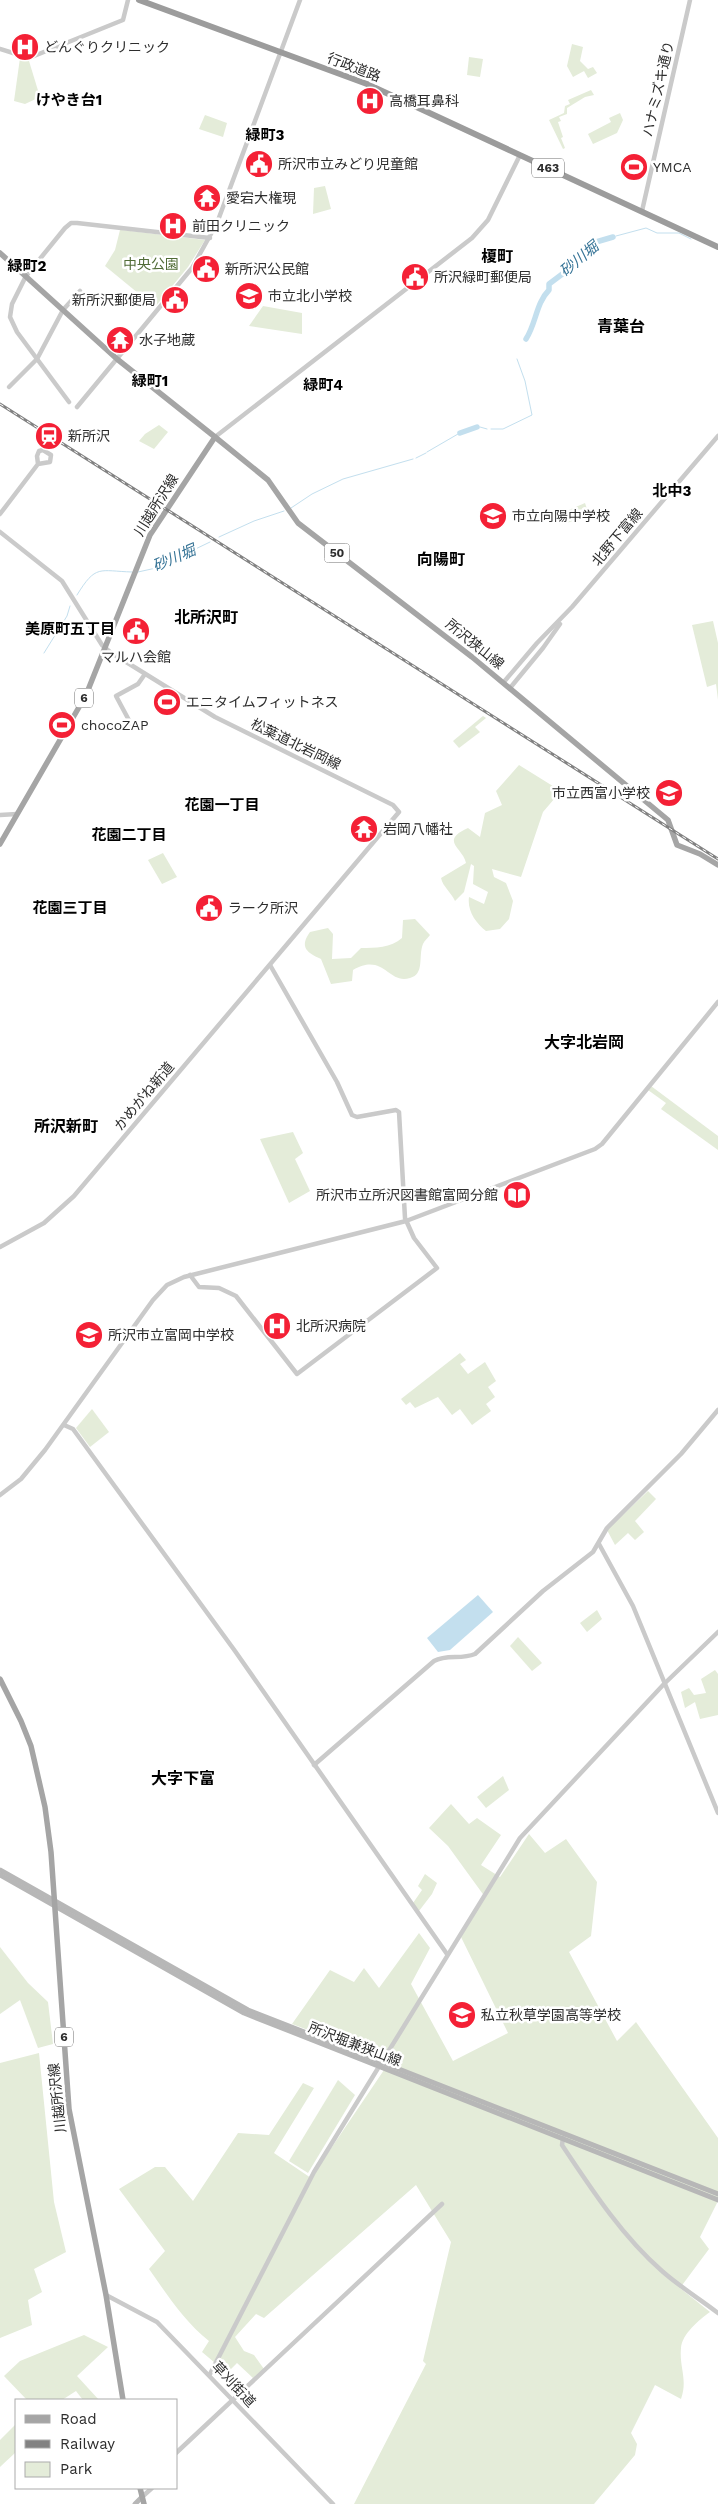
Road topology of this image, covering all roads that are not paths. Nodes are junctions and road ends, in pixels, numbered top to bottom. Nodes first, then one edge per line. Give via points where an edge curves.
1 (128, 0) edge
2 (139, 0) edge
3 (300, 0) edge
4 (690, 0) edge
5 (0, 48) edge
6 (282, 52) junction
7 (520, 155) junction
8 (642, 211) junction
9 (210, 238) junction
10 (718, 247) edge
11 (0, 253) edge
12 (26, 276) junction
13 (80, 290) dead end
14 (63, 310) junction
15 (37, 359) junction
16 (117, 359) junction
17 (9, 387) dead end
18 (69, 402) dead end
19 (77, 407) dead end
20 (718, 436) edge
21 (215, 437) junction
22 (39, 463) dead end
23 (0, 514) edge
24 (0, 532) edge
25 (572, 607) junction
26 (105, 648) junction
27 (144, 674) junction
28 (503, 683) junction
29 (510, 688) junction
30 (131, 724) dead end
31 (399, 812) joint
32 (17, 814) junction
33 (0, 815) edge
34 (0, 844) edge
35 (718, 866) edge
36 (270, 965) junction
37 (718, 1002) edge
38 (406, 1221) junction
39 (0, 1247) edge
40 (190, 1276) junction
41 (718, 1410) edge
42 (64, 1425) junction
43 (0, 1495) edge
44 (599, 1544) junction
45 (718, 1632) edge
46 (0, 1679) edge
47 (664, 1684) junction
48 (314, 1765) junction
49 (718, 1813) edge
50 (0, 1870) edge
51 (0, 1875) edge
52 (55, 1904) junction
53 (447, 1954) junction
54 (380, 2063) junction
55 (563, 2138) junction
56 (718, 2194) edge
57 (718, 2200) edge
58 (442, 2204) dead end
59 (106, 2295) junction
60 (718, 2313) edge
61 (210, 2374) junction
62 (123, 2399) edge
63 (234, 2400) junction
64 (178, 2451) edge
65 (151, 2489) edge
66 (143, 2501) edge
67 (135, 2504) edge
68 (333, 2504) edge

1 - 5 street via 123,20 29,58
2 - 6 highway, 行政道路 / 463
3 - 6 street
4 - 8 street, ハナミズキ通り
6 - 7 highway, 行政道路 / 463 via 366,84
6 - 9 street
7 - 8 highway, 行政道路 / 463
7 - 21 street via 488,220 472,238
8 - 10 highway, 行政道路 / 463
9 - 12 street via 73,223 65,228
9 - 16 street via 188,273
11 - 12 main road
12 - 14 main road
12 - 15 street via 12,304 10,317
13 - 14 street
14 - 15 street
14 - 16 main road
15 - 17 street
15 - 18 street
16 - 19 street
16 - 21 main road
20 - 25 street, 北野下富線
21 - 26 main road, 川越所沢線 / 6 via 155,528
21 - 28 main road, 所沢狭山線 / 50 via 268,480 298,523
22 - 23 street
24 - 26 street via 62,581
25 - 28 street
25 - 29 street
26 - 27 street, 松葉道北岩岡線
26 - 32 main road, 川越所沢線 / 6 via 80,707
27 - 30 street via 138,684 116,697
27 - 31 street, 松葉道北岩岡線 via 216,717 393,805
28 - 29 main road, 所沢狭山線 / 50
29 - 35 main road, 所沢狭山線 / 50 via 668,820 678,845
31 - 36 street, かめがね新道
32 - 33 street
32 - 34 main road, 川越所沢線 / 6
36 - 38 street via 337,1082 352,1115 400,1112
36 - 39 street, かめがね新道 via 68,1202 39,1226
37 - 38 street via 598,1147
38 - 40 street
38 - 40 street via 436,1268 297,1374 236,1296 220,1288 203,1288
40 - 42 street via 174,1281 158,1294
41 - 44 street via 681,1454 607,1528
42 - 43 street via 27,1472
42 - 48 street via 73,1429
44 - 47 street via 628,1597
44 - 48 street via 478,1652 467,1657 447,1656 434,1661
45 - 47 street
46 - 52 main road, 川越所沢線 / 6 via 24,1728 37,1767 49,1836
47 - 49 street
47 - 53 street via 520,1838
48 - 53 street
50 - 52 main road, 所沢堀兼狭山線
51 - 52 main road, 所沢堀兼狭山線
52 - 54 main road, 所沢堀兼狭山線 via 248,2010
52 - 59 main road, 川越所沢線 / 6 via 70,2109
53 - 54 street
54 - 55 main road, 所沢堀兼狭山線
54 - 56 main road, 所沢堀兼狭山線
54 - 61 street via 314,2172
55 - 57 main road, 所沢堀兼狭山線
55 - 60 street via 563,2147 607,2210 636,2244 663,2272
58 - 63 street
59 - 61 street, 草刈街道 via 157,2322
59 - 62 main road, 川越所沢線 / 6
61 - 63 street, 草刈街道
63 - 64 street
63 - 68 street, 草刈街道
65 - 66 street
66 - 67 main road

